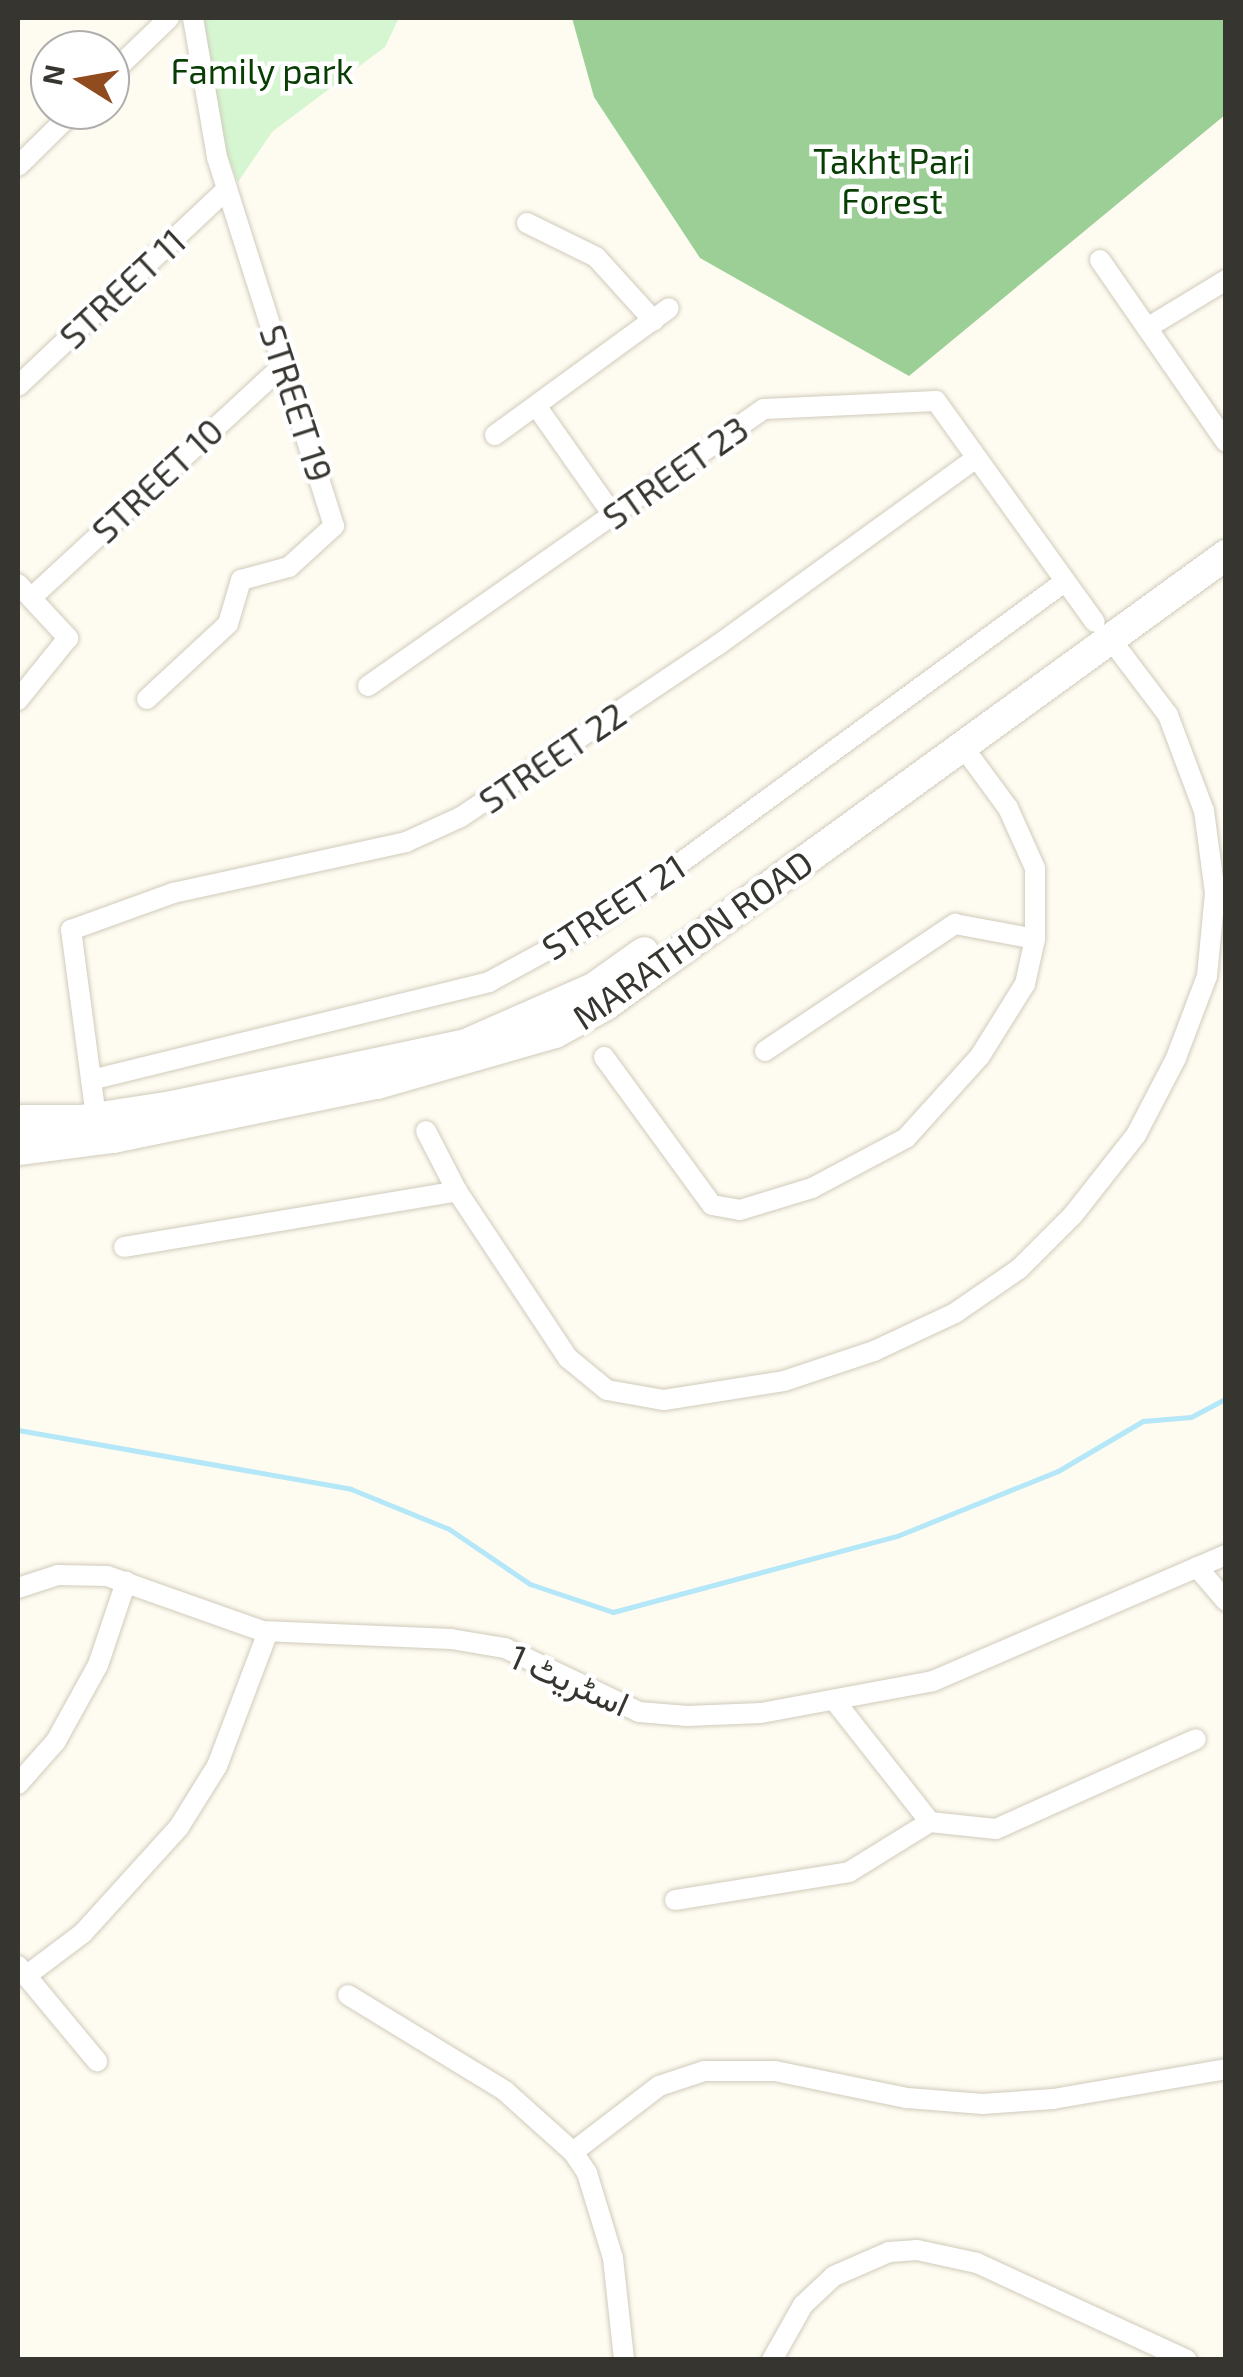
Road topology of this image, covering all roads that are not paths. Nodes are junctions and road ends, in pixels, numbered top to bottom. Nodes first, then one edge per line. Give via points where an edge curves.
1 (168, 18) edge
2 (193, 18) edge
3 (130, 55) edge
4 (54, 130) edge
5 (18, 166) edge
6 (227, 188) junction
7 (527, 223) dead end
8 (1100, 260) dead end
9 (1226, 280) edge
10 (1147, 328) junction
11 (283, 365) junction
12 (18, 386) edge
13 (537, 407) junction
14 (495, 435) dead end
15 (1226, 442) edge
16 (975, 459) junction
17 (613, 515) junction
18 (1226, 532) edge
19 (1226, 555) edge
20 (1064, 583) junction
21 (25, 590) edge
22 (1102, 630) junction
23 (368, 686) dead end
24 (18, 700) edge
25 (147, 700) dead end
26 (964, 748) junction
27 (1035, 939) junction
28 (764, 1050) dead end
29 (604, 1057) dead end
30 (91, 1080) junction
31 (96, 1117) junction
32 (18, 1120) edge
33 (426, 1131) dead end
34 (18, 1150) edge
35 (457, 1191) junction
36 (124, 1247) dead end
37 (1226, 1554) edge
38 (1197, 1567) junction
39 (126, 1582) junction
40 (18, 1588) edge
41 (1226, 1600) edge
42 (268, 1632) junction
43 (834, 1700) junction
44 (1196, 1739) dead end
45 (18, 1784) edge
46 (930, 1822) junction
47 (675, 1900) dead end
48 (22, 1971) edge
49 (348, 1995) dead end
50 (97, 2061) dead end
51 (1226, 2069) edge
52 (574, 2152) junction
53 (624, 2360) edge
54 (772, 2360) edge
55 (1187, 2360) edge

1 - 3 street
2 - 6 street, STREET 19
4 - 5 street
6 - 11 street, STREET 19
6 - 12 street, STREET 11
7 - 13 street via 596,257 662,315
8 - 10 street
9 - 10 street
10 - 15 street
11 - 21 street, STREET 10
11 - 25 street, STREET 19 via 334,526 289,568 241,580 228,624
13 - 14 street
13 - 17 street
16 - 17 street, STREET 23 via 936,401 764,409
16 - 20 street, STREET 23
16 - 30 street, STREET 22 via 718,646 461,818 406,842 173,893 71,930
17 - 23 street, STREET 23
18 - 22 main road, MARATHON ROAD
19 - 22 main road, MARATHON ROAD
20 - 22 street, STREET 23
20 - 30 street, STREET 21 via 602,920 489,982
21 - 24 street via 68,638
22 - 26 main road, MARATHON ROAD
22 - 31 main road, MARATHON ROAD via 595,987 466,1044
22 - 35 street, STREET 23 via 1168,715 1204,811 1215,893 1207,976 1136,1135 1073,1215 1019,1269 955,1314 874,1351 784,1382 664,1400 607,1390 568,1358
26 - 27 street via 1008,808 1035,868
26 - 34 main road, MARATHON ROAD via 606,1006 555,1033 377,1084 112,1138
27 - 28 street via 955,924
27 - 29 street via 1025,984 980,1056 906,1138 812,1188 740,1210 712,1205
30 - 31 street
31 - 32 main road, MARATHON ROAD
33 - 35 street, STREET 23
35 - 36 street
37 - 38 street, اسٹریٹ 1
38 - 41 street
38 - 43 street, اسٹریٹ 1 via 933,1681
39 - 40 street, اسٹریٹ 1 via 58,1575
39 - 42 street, اسٹریٹ 1
39 - 45 street via 98,1664 56,1740
42 - 43 street, اسٹریٹ 1 via 451,1639 505,1648 640,1712 761,1713
42 - 48 street via 224,1750 179,1827 83,1933
43 - 46 street
44 - 46 street via 996,1829
46 - 47 street via 848,1872
48 - 50 street
49 - 52 street via 505,2091
51 - 52 street via 1053,2099 983,2104 907,2098 775,2071 704,2071 659,2086
52 - 53 street via 613,2258
54 - 55 street via 803,2305 834,2276 877,2256 917,2250 977,2262

